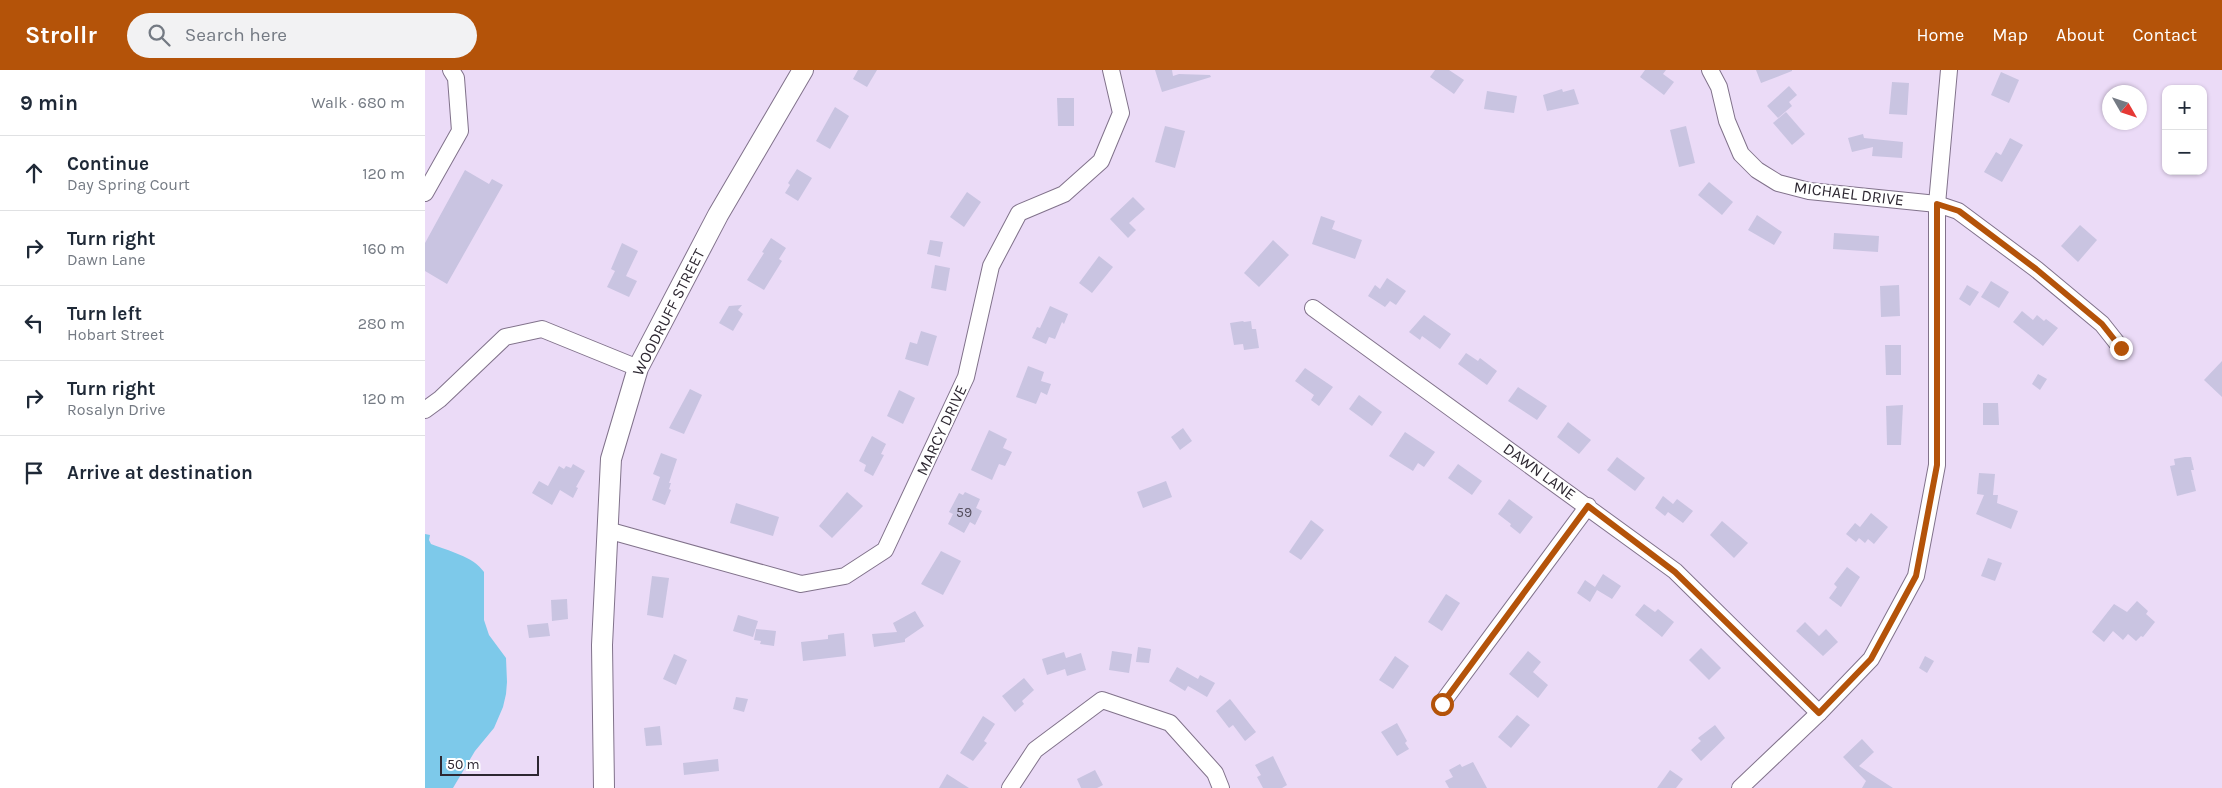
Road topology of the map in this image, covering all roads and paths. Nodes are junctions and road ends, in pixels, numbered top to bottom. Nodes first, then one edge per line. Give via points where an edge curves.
1 (451, 70) edge
2 (803, 70) edge
3 (1111, 70) edge
4 (1710, 70) edge
5 (1949, 70) edge
6 (425, 193) edge
7 (1937, 204) junction
8 (1313, 308) dead end
9 (2121, 348) dead end
10 (638, 368) junction
11 (425, 410) edge
12 (1588, 506) junction
13 (607, 530) junction
14 (1442, 704) dead end
15 (1819, 713) junction
16 (604, 788) edge
17 (1009, 788) edge
18 (1221, 788) edge
19 (1740, 788) edge

1 - 6 street via 456,78 460,131
2 - 10 street, WOODRUFF STREET via 718,215
3 - 13 street, MARCY DRIVE via 1121,113 1101,161 1064,194 1019,214 991,266 966,377 885,550 845,576 801,584
4 - 7 street, MICHAEL DRIVE via 1719,87 1727,121 1741,154 1757,170 1778,183 1809,191
5 - 7 street
7 - 9 street, MICHAEL DRIVE via 1959,211 2036,269 2102,324
7 - 15 street via 1937,465 1916,576 1871,659
8 - 12 street, DAWN LANE
10 - 11 street via 541,329 505,337 441,399
10 - 13 street, WOODRUFF STREET via 611,459
12 - 14 street
12 - 15 street, DAWN LANE via 1675,572
13 - 16 street, WOODRUFF STREET via 602,645
15 - 19 street
17 - 18 street via 1035,750 1102,700 1170,723 1215,773

